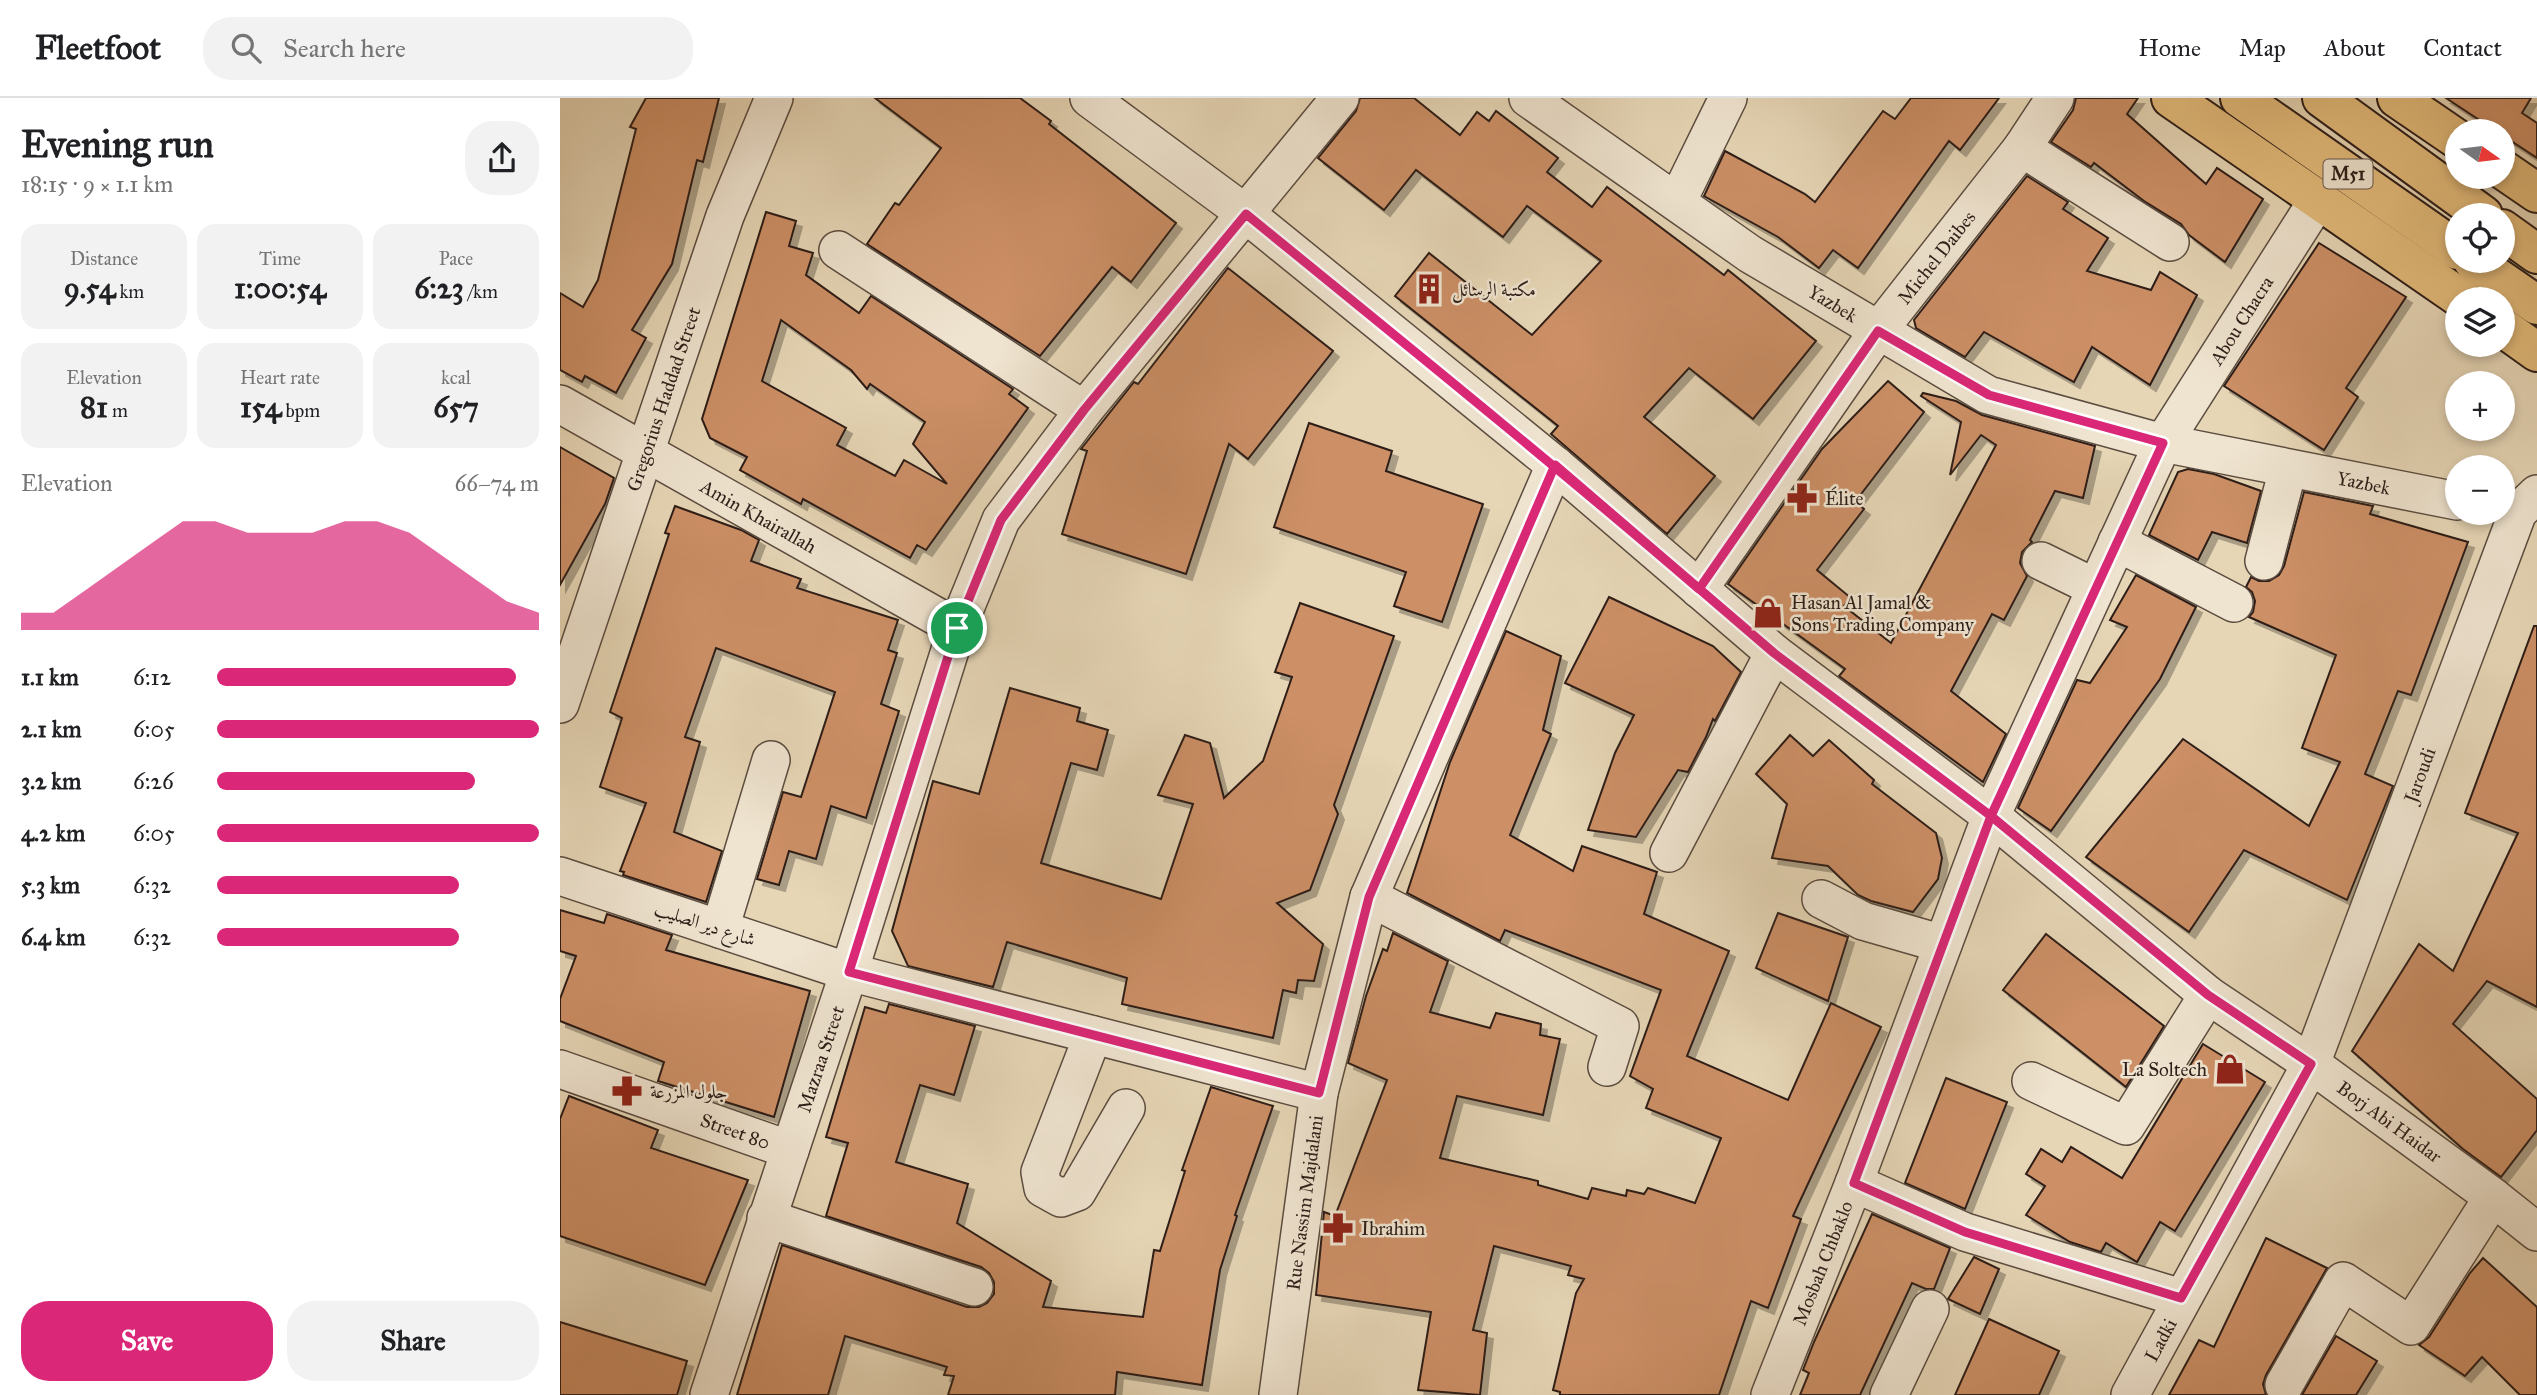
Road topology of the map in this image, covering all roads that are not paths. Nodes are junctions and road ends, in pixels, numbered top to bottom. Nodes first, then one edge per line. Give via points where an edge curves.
1 (774, 98) edge
2 (1089, 98) edge
3 (1340, 98) edge
4 (1528, 98) edge
5 (1728, 98) edge
6 (2055, 98) edge
7 (2171, 98) edge
8 (2240, 98) edge
9 (2322, 98) edge
10 (2397, 98) edge
11 (2445, 131) edge
12 (2022, 148) junction
13 (2515, 178) edge
14 (2537, 193) edge
15 (2319, 198) junction
16 (1677, 202) junction
17 (2466, 203) edge
18 (1246, 214) junction
19 (2515, 238) edge
20 (2445, 242) edge
21 (2170, 243) dead end
22 (838, 250) dead end
23 (2537, 254) edge
24 (2490, 273) edge
25 (2445, 287) edge
26 (2537, 306) edge
27 (1878, 331) junction
28 (2515, 336) edge
29 (2537, 352) edge
30 (560, 404) edge
31 (1084, 410) junction
32 (2163, 443) junction
33 (643, 453) junction
34 (1555, 465) junction
35 (2288, 469) junction
36 (2445, 499) edge
37 (2519, 505) edge
38 (2117, 542) junction
39 (2041, 561) dead end
40 (2264, 561) dead end
41 (2096, 588) junction
42 (1699, 589) junction
43 (2235, 603) dead end
44 (957, 628) junction
45 (1774, 653) junction
46 (560, 704) edge
47 (771, 760) dead end
48 (1991, 816) junction
49 (1669, 853) dead end
50 (560, 876) edge
51 (1369, 897) junction
52 (1821, 899) dead end
53 (720, 929) junction
54 (1943, 944) junction
55 (849, 972) junction
56 (2208, 995) junction
57 (1093, 1035) junction
58 (2311, 1064) junction
59 (1607, 1067) dead end
60 (560, 1069) edge
61 (2031, 1081) dead end
62 (1319, 1093) junction
63 (1126, 1108) dead end
64 (790, 1150) junction
65 (1854, 1183) junction
66 (2493, 1197) junction
67 (766, 1218) junction
68 (2537, 1232) edge
69 (974, 1287) dead end
70 (2181, 1298) junction
71 (1930, 1309) dead end
72 (2284, 1385) dead end
73 (709, 1395) edge
74 (1278, 1395) edge
75 (1770, 1395) edge
76 (1889, 1395) edge
77 (2130, 1395) edge

1 - 33 street, Gregorius Haddad Street via 725,216
2 - 18 street, Borj Abi Haidar
3 - 18 street, Mazraa Street
4 - 16 street, Yazbek
5 - 16 street
6 - 12 street, Michel Daibes
7 - 15 main road
8 - 20 main road, M51
9 - 17 main road, M51
10 - 11 main road
12 - 21 street
12 - 27 street, Michel Daibes
13 - 14 main road
15 - 25 main road
15 - 32 street, Abou Chacra
16 - 27 street, Yazbek via 1750,254
18 - 31 street, Mazraa Street
18 - 34 street, Borj Abi Haidar
19 - 23 main road
22 - 31 street
24 - 26 main road
27 - 32 street, Yazbek via 1989,395
27 - 42 street, Michel Daibes
28 - 29 main road
30 - 33 street, Amin Khairallah
31 - 44 street, Mazraa Street via 1001,520
32 - 35 street, Yazbek
32 - 38 street, Abou Chacra
33 - 44 street, Amin Khairallah
33 - 46 street, Gregorius Haddad Street
34 - 42 street, Borj Abi Haidar
34 - 51 street, Rue Nassim Majdalani
35 - 36 street, Yazbek
35 - 40 street
37 - 58 street, Jaroudi
38 - 41 street, Abou Chacra
38 - 43 street
39 - 41 street
41 - 48 street, Mosbah Chbaklo
42 - 45 street, Borj Abi Haidar
44 - 55 street, Mazraa Street
45 - 48 street, Borj Abi Haidar
45 - 49 street
47 - 53 street
48 - 54 street, Mosbah Chbaklo
48 - 56 street, Borj Abi Haidar
50 - 53 street, شارع دير الصليب
51 - 59 street via 1620,1026
51 - 62 street, Rue Nassim Majdalani
52 - 54 street via 1863,921
53 - 55 street, شارع دير الصليب
54 - 65 street, Mosbah Chbaklo
55 - 57 street, شارع دير الصليب
55 - 64 street, Mazraa Street
56 - 58 street, Borj Abi Haidar
56 - 61 street via 2126,1126
57 - 62 street, شارع دير الصليب
57 - 63 street via 1040,1172 1043,1188 1061,1198 1077,1192
58 - 66 street, Borj Abi Haidar
58 - 70 street, Ladki
60 - 64 street, Street 80
62 - 74 street, Rue Nassim Majdalani
64 - 67 street, Mazraa Street
65 - 70 street via 1965,1232
65 - 75 street, Mosbah Chbaklo
66 - 68 street, Borj Abi Haidar
66 - 72 street via 2411,1326 2343,1281
67 - 69 street
67 - 73 street, Mazraa Street
70 - 77 street, Ladki
71 - 76 street

